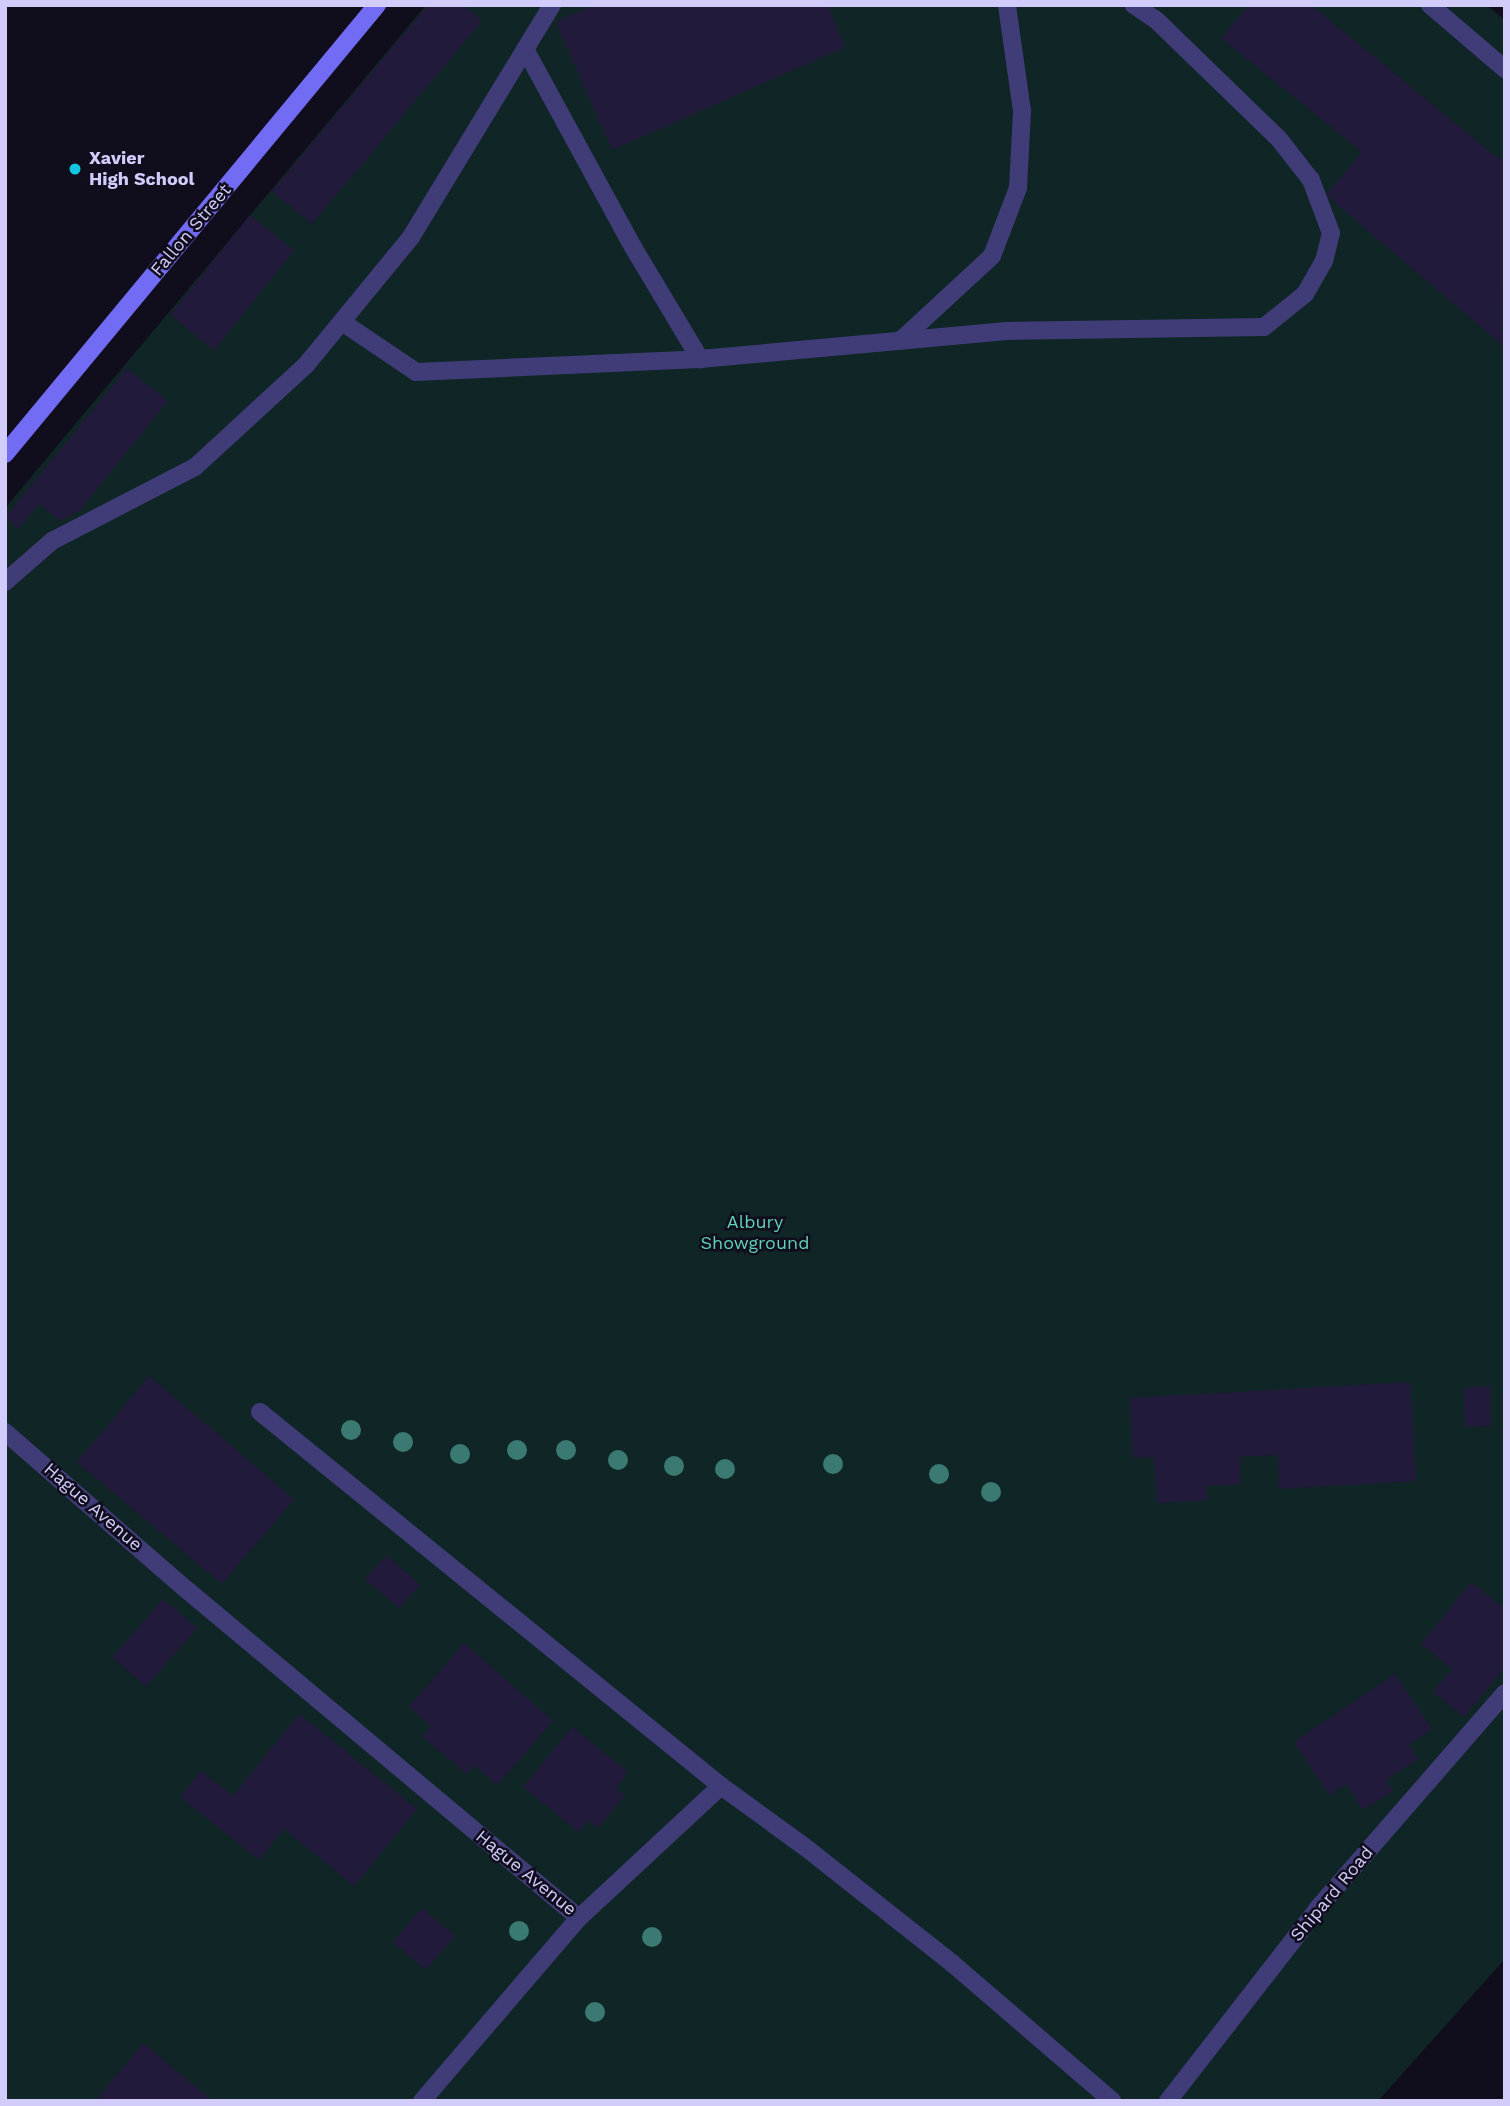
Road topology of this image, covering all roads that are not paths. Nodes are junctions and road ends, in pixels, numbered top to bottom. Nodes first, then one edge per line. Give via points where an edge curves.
1 (377, 5) edge
2 (552, 5) edge
3 (1007, 5) edge
4 (1134, 5) edge
5 (1430, 5) edge
6 (525, 49) junction
7 (1505, 68) edge
8 (341, 322) junction
9 (900, 341) junction
10 (700, 359) junction
11 (5, 454) edge
12 (5, 582) edge
13 (261, 1412) dead end
14 (5, 1432) edge
15 (1505, 1693) edge
16 (721, 1786) junction
17 (579, 1918) junction
18 (422, 2101) edge
19 (1112, 2101) edge
20 (1168, 2101) edge

1 - 11 street, Fallon Street
2 - 6 lane
3 - 9 lane via 1022,111 1018,188 992,256
4 - 9 lane via 1156,20 1279,139 1311,180 1331,233 1324,261 1304,293 1264,327 1007,331
5 - 7 lane
6 - 8 lane via 411,237
6 - 10 lane
8 - 10 lane via 416,372
8 - 12 lane via 306,365 195,467 52,541
9 - 10 lane
13 - 16 lane
14 - 17 lane, Hague Avenue
15 - 20 lane, Shipard Road via 1318,1908
16 - 17 lane, Hague Avenue
16 - 19 lane via 953,1964
17 - 18 lane

